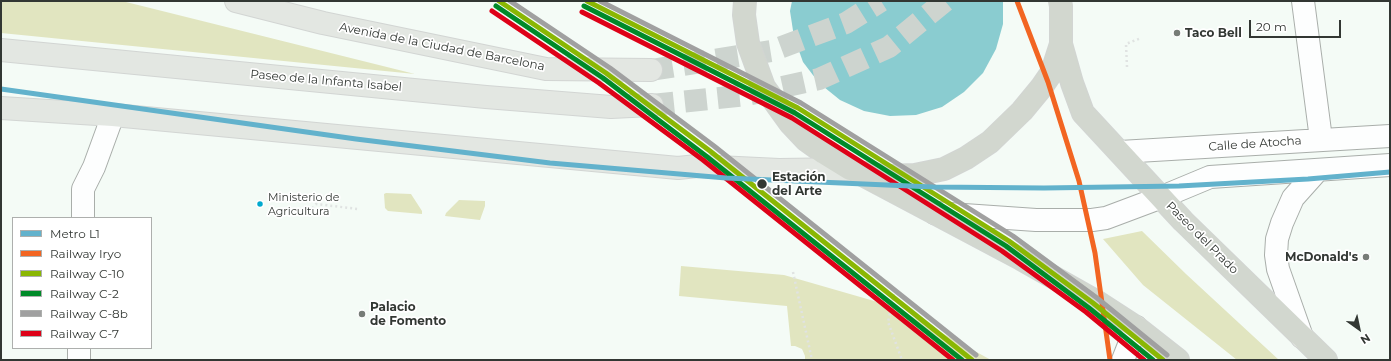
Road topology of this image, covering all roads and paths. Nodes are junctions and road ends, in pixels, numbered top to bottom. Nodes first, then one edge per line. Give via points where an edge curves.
1 (236, 1) edge
2 (745, 1) edge
3 (1060, 1) edge
4 (1303, 1) edge
5 (1140, 38) dead end
6 (1060, 44) junction
7 (1, 50) edge
8 (1128, 67) dead end
9 (651, 70) tunnel mouth
10 (652, 105) tunnel mouth
11 (1, 108) edge
12 (114, 115) junction
13 (1390, 136) edge
14 (1321, 139) junction
15 (1120, 152) junction
16 (1390, 165) edge
17 (853, 170) junction
18 (1318, 170) junction
19 (1162, 197) junction
20 (358, 209) dead end
21 (309, 212) dead end
22 (935, 213) junction
23 (83, 217) edge
24 (793, 272) dead end
25 (894, 294) dead end
26 (1136, 327) junction
27 (1302, 337) junction
28 (79, 349) edge
29 (79, 360) edge
30 (812, 360) edge
31 (902, 360) edge
32 (1123, 360) edge
33 (1178, 360) edge
34 (1326, 360) edge

1 - 9 main road, Avenida de la Ciudad de Barcelona via 323,23 546,69
2 - 17 highway via 748,43 764,87 790,124 806,140
3 - 6 highway
4 - 14 street
5 - 8 path via 1126,44
6 - 15 highway, Paseo del Prado via 1083,113
6 - 17 highway via 1052,72 1041,88 990,142 966,158 944,170 915,175 885,176
7 - 10 main road, Paseo de la Infanta Isabel via 611,107
11 - 12 main road
12 - 17 main road via 678,168 697,166
12 - 23 street via 83,189
13 - 14 street, Calle de Atocha
14 - 15 street, Calle de Atocha
15 - 19 highway, Paseo del Prado
16 - 18 street
17 - 22 highway
18 - 19 street via 1210,177
18 - 27 street via 1293,198 1277,239 1278,269
19 - 22 street via 1106,218 1092,220 1036,220
19 - 27 highway, Paseo del Prado via 1183,221
20 - 21 path via 316,204
22 - 26 highway via 1058,280
24 - 30 path
25 - 31 path via 888,322
26 - 32 street
26 - 33 highway
27 - 34 highway, Paseo del Prado
28 - 29 street

